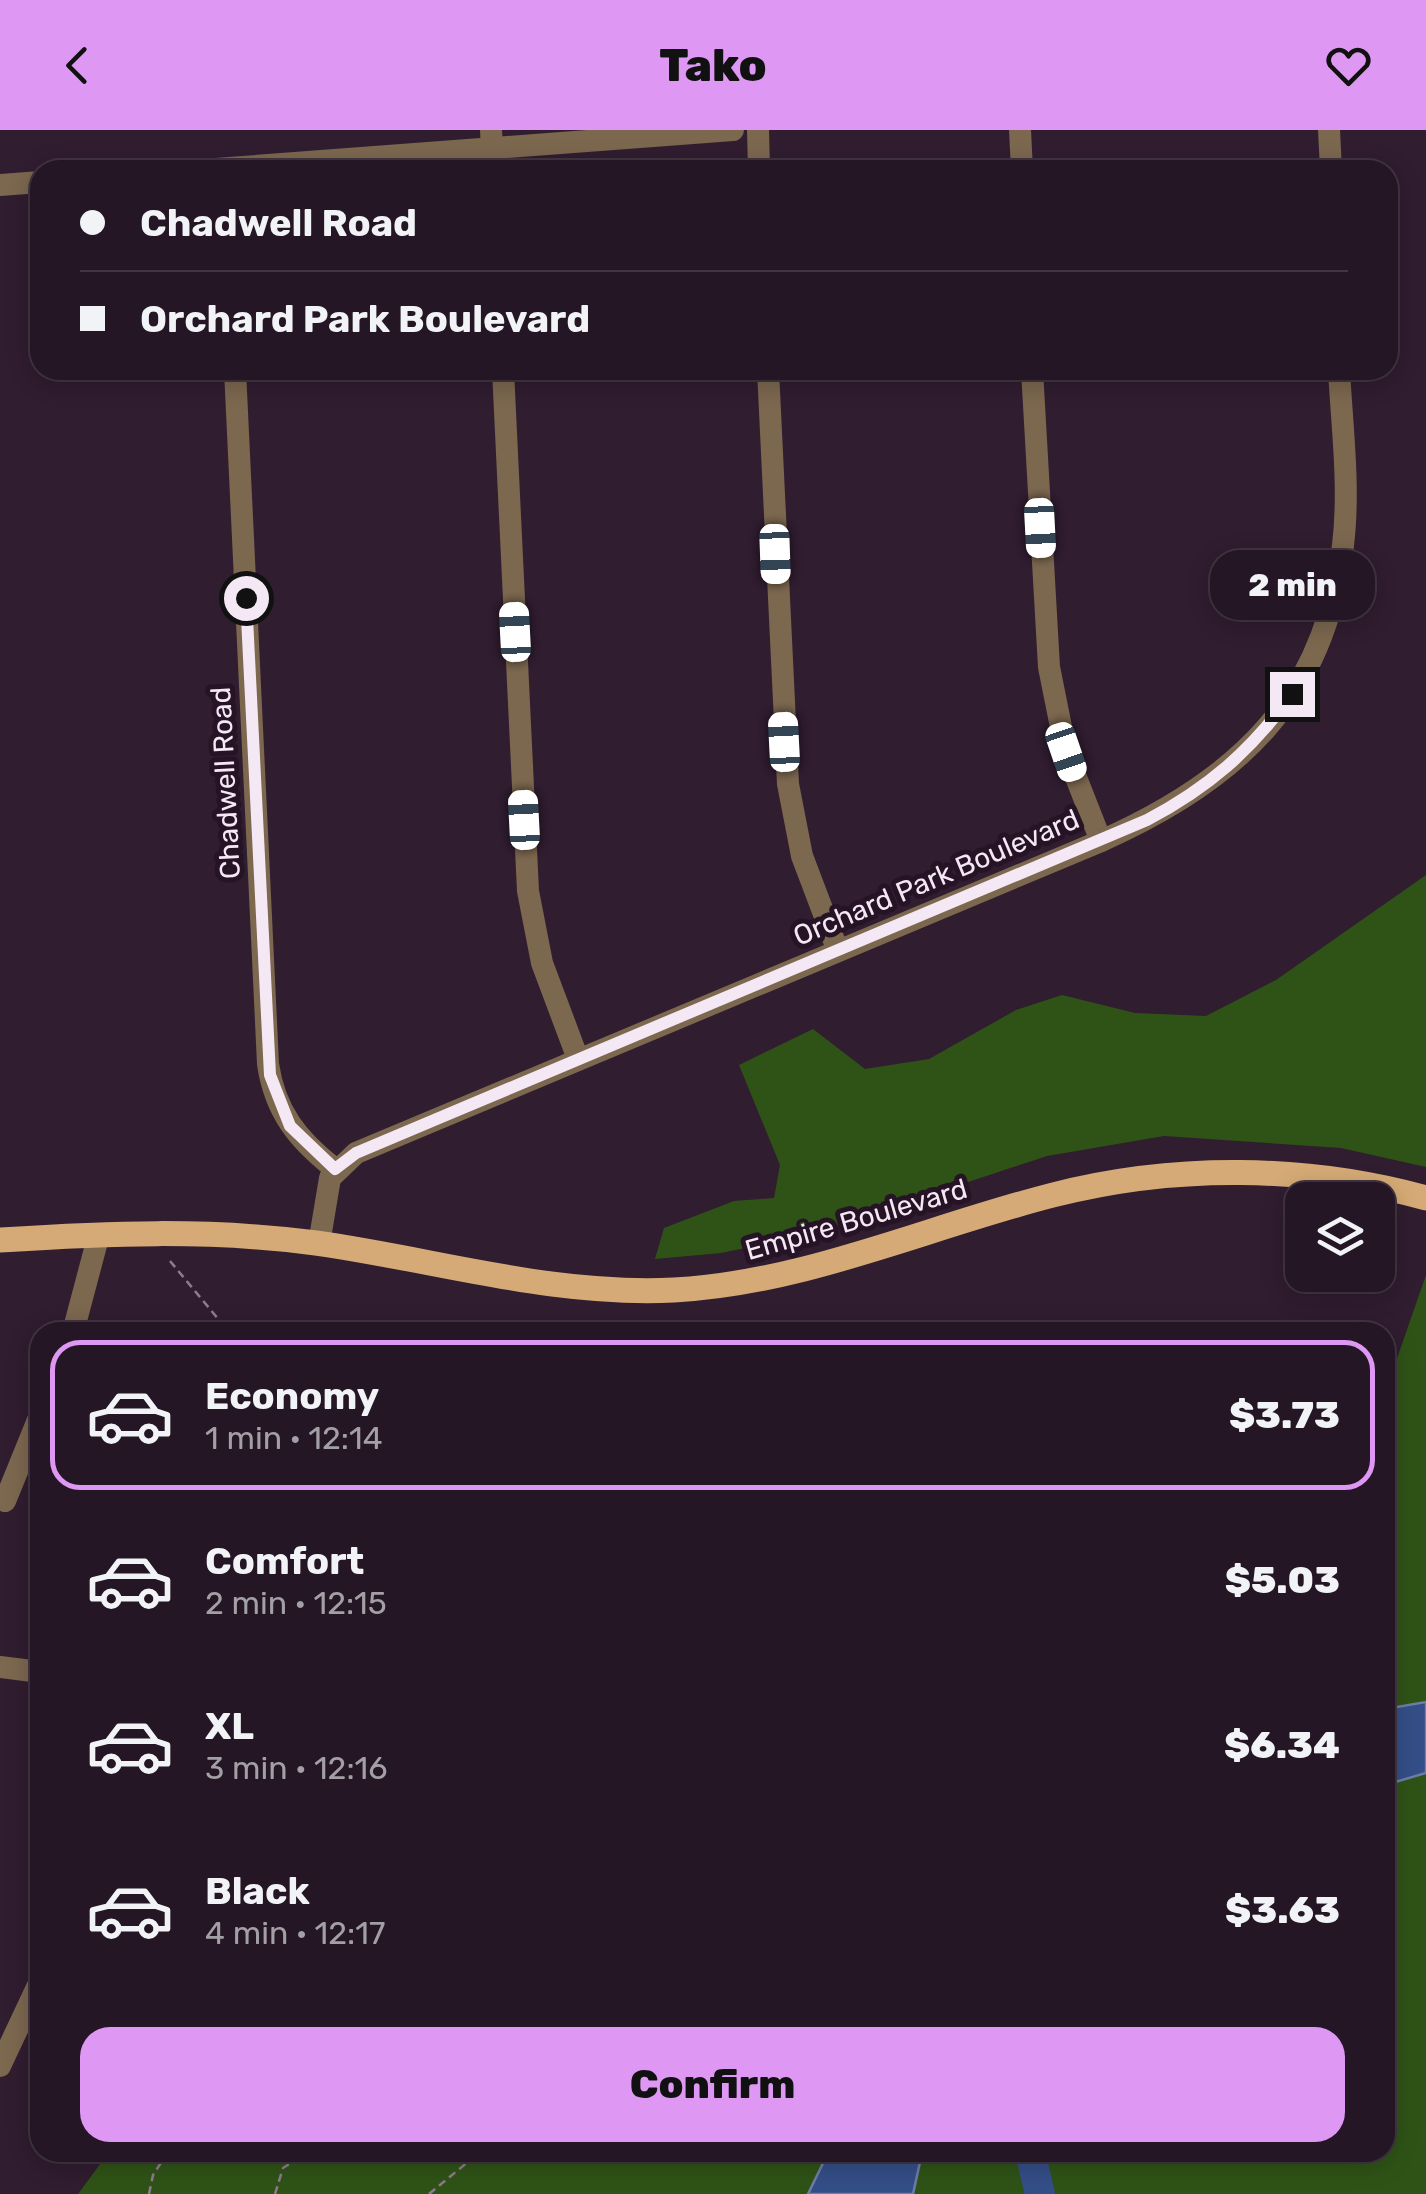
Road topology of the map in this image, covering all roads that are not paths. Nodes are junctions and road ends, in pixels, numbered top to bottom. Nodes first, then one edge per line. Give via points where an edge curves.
1 (733, 130) edge
2 (758, 130) edge
3 (1020, 130) edge
4 (1330, 130) edge
5 (492, 149) edge
6 (341, 160) edge
7 (759, 160) edge
8 (1022, 160) edge
9 (1331, 160) edge
10 (30, 183) edge
11 (0, 185) edge
12 (235, 380) edge
13 (503, 380) edge
14 (768, 380) edge
15 (1033, 380) edge
16 (1340, 380) edge
17 (1100, 842) junction
18 (838, 951) junction
19 (578, 1059) junction
20 (335, 1169) junction
21 (1426, 1198) edge
22 (100, 1234) junction
23 (0, 1240) edge
24 (318, 1244) junction
25 (76, 1322) edge
26 (30, 1439) edge
27 (5, 1502) dead end
28 (0, 1666) edge
29 (30, 1670) edge
30 (30, 2002) edge
31 (0, 2066) edge

1 - 5 street
2 - 7 street
3 - 8 street
4 - 9 street
5 - 6 street
10 - 11 street
12 - 20 street, Chadwell Road via 268,1064 290,1126
13 - 19 street via 528,890 542,963
14 - 18 street via 788,784 802,856
15 - 17 street via 1051,682 1066,752
16 - 17 street, Orchard Park Boulevard via 1344,543 1313,656 1271,724 1236,761 1188,798
17 - 18 street, Orchard Park Boulevard
18 - 19 street, Orchard Park Boulevard
19 - 20 street, Orchard Park Boulevard via 356,1153
20 - 24 street
21 - 24 main road, Empire Boulevard via 1293,1175 1145,1178 1054,1194 794,1272 661,1290 554,1287
22 - 23 main road, Empire Boulevard
22 - 24 main road, Empire Boulevard via 210,1233
22 - 25 street
26 - 27 street
28 - 29 street
30 - 31 street

